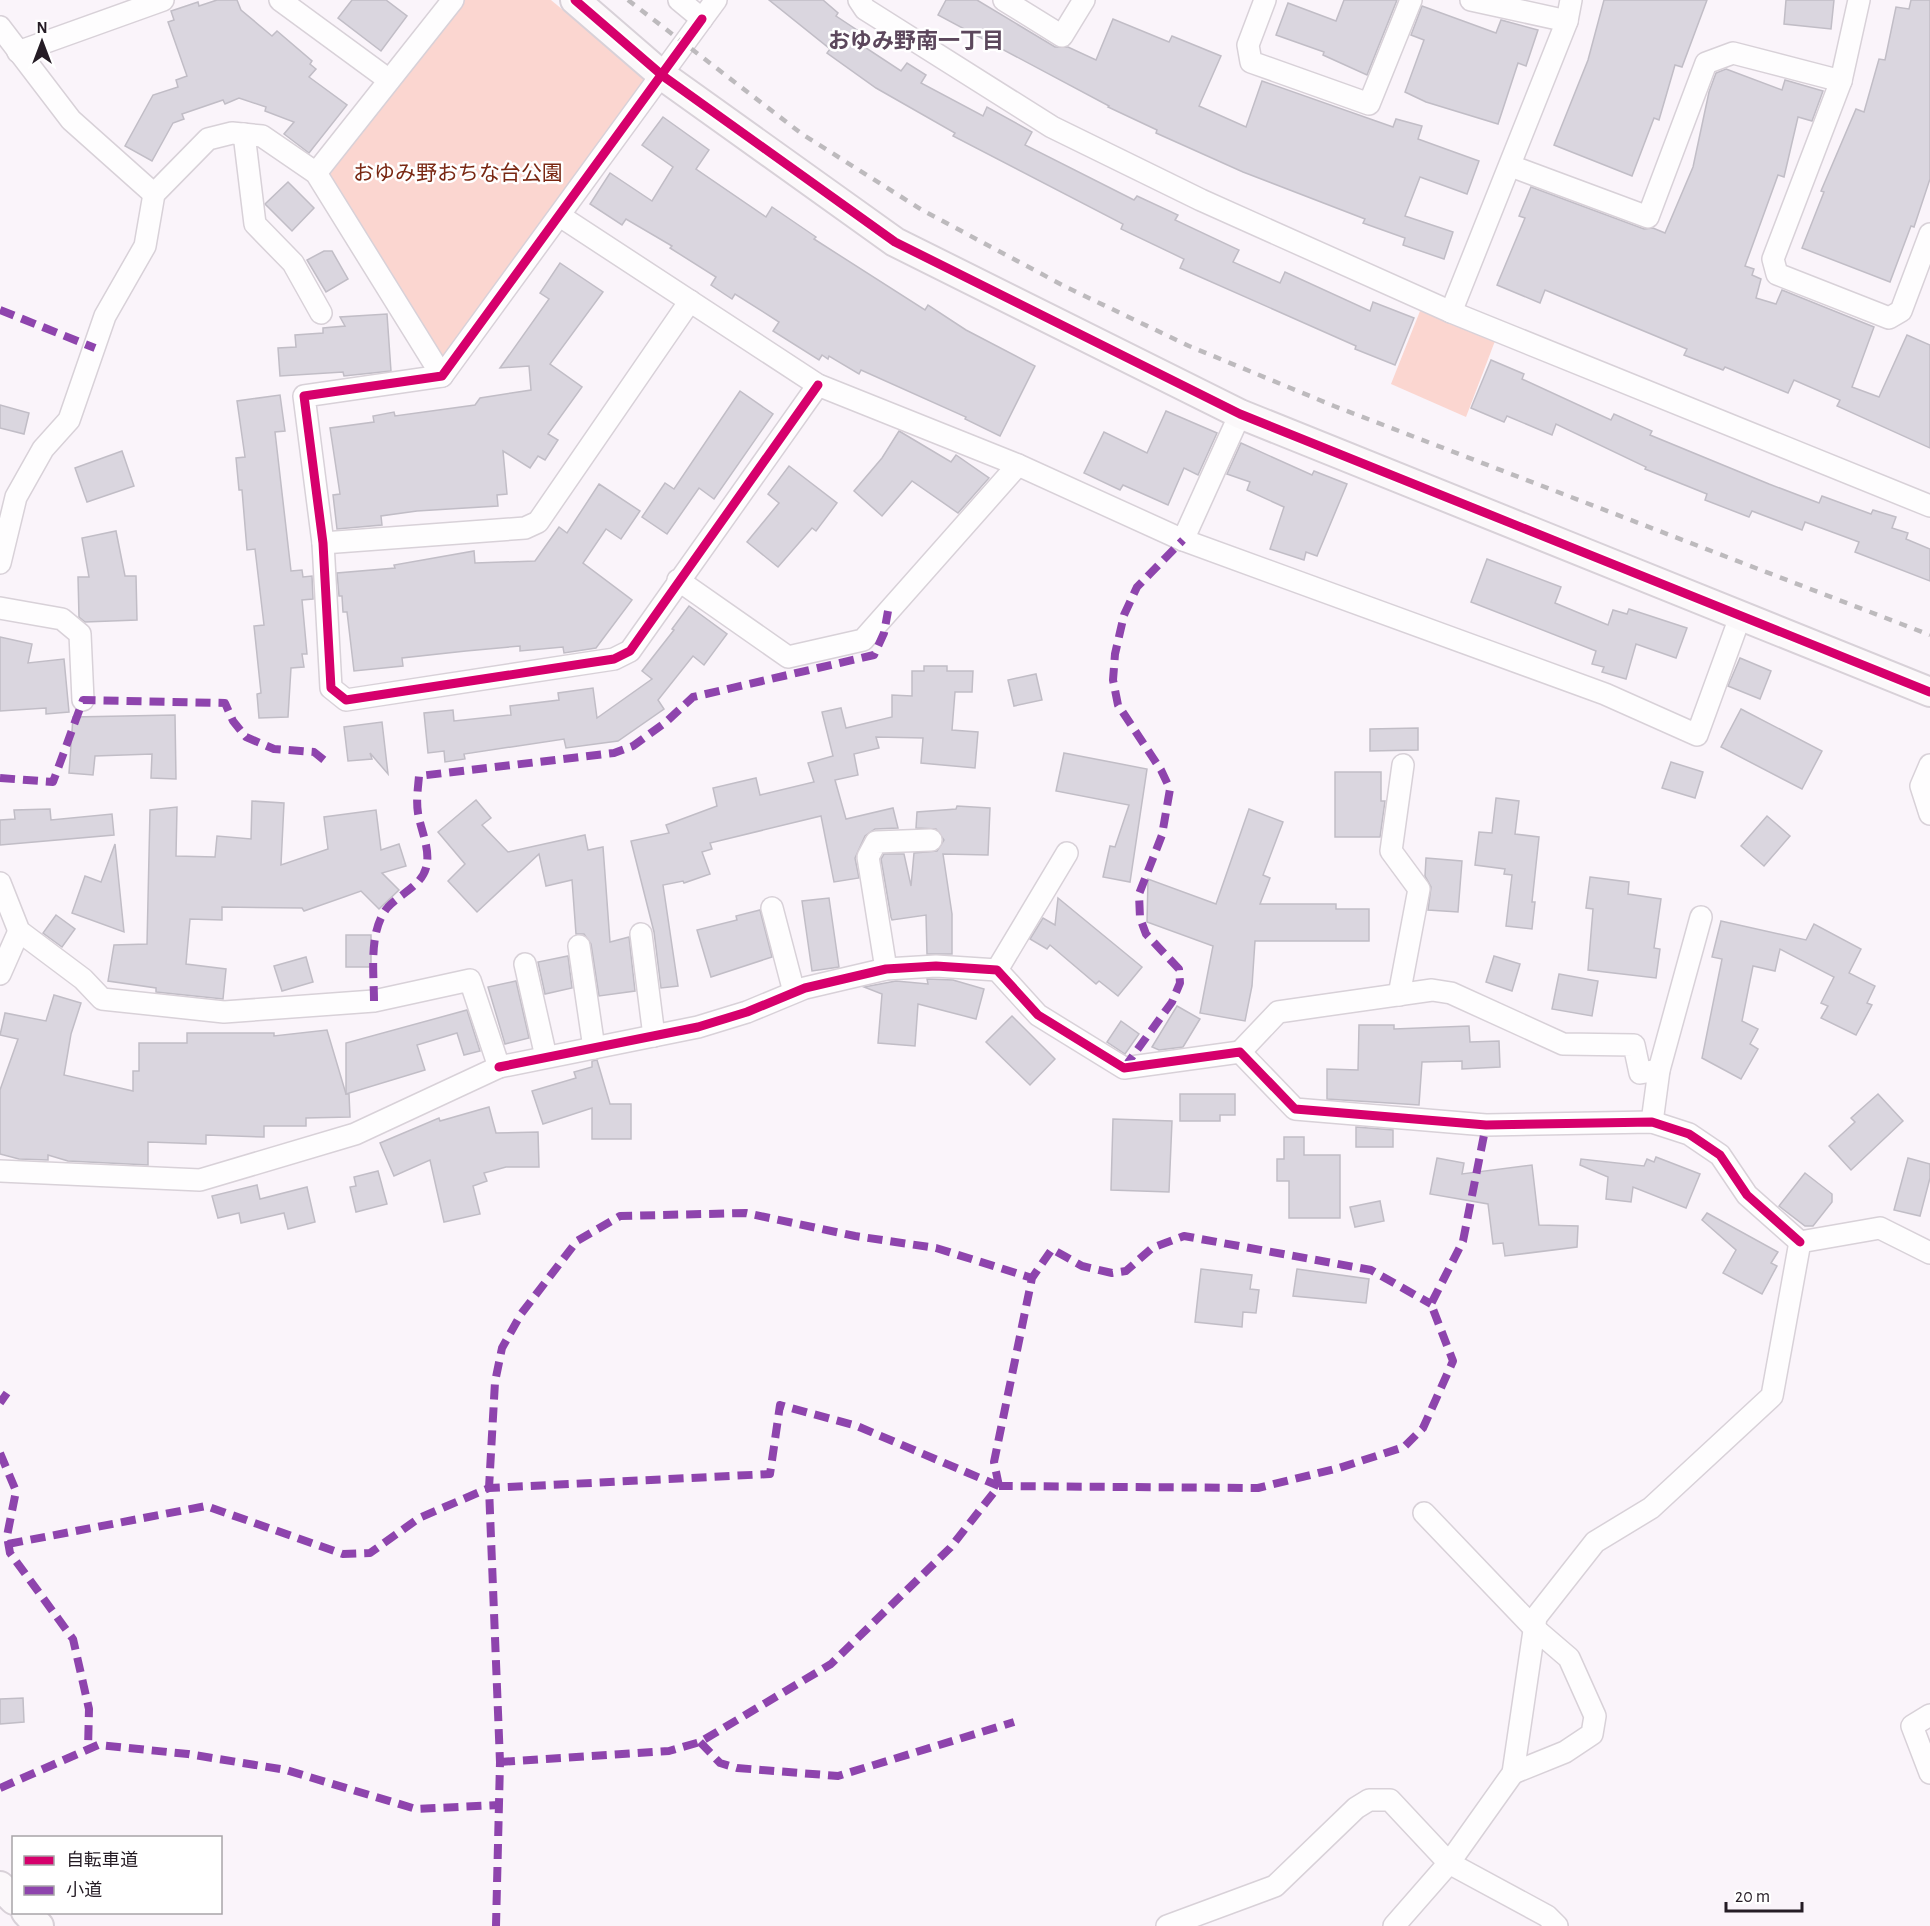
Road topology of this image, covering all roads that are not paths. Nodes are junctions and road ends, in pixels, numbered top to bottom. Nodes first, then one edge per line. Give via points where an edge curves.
1 (163, 0) edge
2 (280, 0) edge
3 (453, 0) edge
4 (575, 0) edge
5 (679, 0) edge
6 (716, 0) edge
7 (859, 0) edge
8 (1004, 0) edge
9 (1084, 0) edge
10 (1265, 0) edge
11 (1411, 0) edge
12 (1471, 0) edge
13 (1571, 0) edge
14 (1859, 0) edge
15 (702, 19) junction
16 (1567, 21) junction
17 (0, 27) edge
18 (18, 52) junction
19 (663, 76) junction
20 (389, 80) junction
21 (1841, 81) junction
22 (244, 134) junction
23 (1511, 166) junction
24 (316, 173) junction
25 (154, 194) junction
26 (560, 216) junction
27 (1930, 234) edge
28 (690, 301) junction
29 (1451, 312) junction
30 (321, 313) dead end
31 (442, 376) junction
32 (818, 385) junction
33 (1240, 414) junction
34 (1018, 465) junction
35 (1930, 506) edge
36 (1183, 540) junction
37 (323, 543) junction
38 (0, 563) edge
39 (678, 580) junction
40 (0, 608) edge
41 (1740, 617) junction
42 (1930, 692) edge
43 (83, 700) dead end
44 (1402, 765) dead end
45 (1930, 765) edge
46 (1930, 814) edge
47 (931, 840) dead end
48 (1067, 853) dead end
49 (0, 883) edge
50 (772, 908) dead end
51 (1701, 917) dead end
52 (19, 931) junction
53 (641, 934) dead end
54 (579, 946) dead end
55 (525, 964) dead end
56 (886, 969) junction
57 (997, 970) junction
58 (0, 974) edge
59 (794, 992) junction
60 (1399, 995) junction
61 (654, 1036) junction
62 (594, 1048) junction
63 (1240, 1052) junction
64 (546, 1057) junction
65 (500, 1066) junction
66 (1659, 1070) junction
67 (1652, 1122) junction
68 (0, 1171) edge
69 (1800, 1242) junction
70 (1930, 1253) edge
71 (1424, 1514) dead end
72 (1534, 1628) junction
73 (1930, 1715) edge
74 (1513, 1773) junction
75 (1930, 1773) edge
76 (1449, 1863) junction
77 (0, 1886) edge
78 (12, 1898) edge
79 (28, 1914) edge
80 (39, 1926) edge
81 (1167, 1926) edge
82 (1394, 1926) edge
83 (1557, 1926) edge

1 - 18 street
2 - 20 street
3 - 20 street
4 - 19 street
5 - 15 street
6 - 15 street
7 - 29 street via 865,9 1052,127 1201,200
8 - 9 street via 1062,36
10 - 11 street via 1248,45 1251,62 1369,105
12 - 16 street
13 - 16 street
14 - 21 street
15 - 19 street
16 - 23 street
17 - 18 street
18 - 25 street via 70,120
19 - 26 street
19 - 33 street via 895,242
20 - 24 street
21 - 23 street via 1733,53 1706,63 1648,217
21 - 27 street via 1773,260 1777,274 1889,318 1901,311
22 - 24 street via 262,136
22 - 25 street via 208,139
22 - 30 street via 255,224 293,263
23 - 29 street
24 - 31 street
25 - 38 street via 145,246 105,316 69,420 43,449 16,497
26 - 28 street
26 - 31 street
28 - 32 street
28 - 37 street via 538,522 525,528
29 - 35 street
31 - 37 street via 304,396
32 - 34 street
32 - 39 street
33 - 36 street
33 - 41 street
34 - 36 street
34 - 39 street via 863,640 788,657
36 - 41 street via 1605,694 1697,735
37 - 39 street via 331,688 346,700 614,659 630,651
40 - 43 street via 62,619 80,634
41 - 42 street
44 - 60 street via 1391,851 1419,890
45 - 46 street via 1921,786
47 - 56 street via 876,842 868,857
48 - 57 street
49 - 52 street
50 - 59 street
51 - 66 street
52 - 58 street
52 - 65 street via 83,979 102,999 224,1012 374,1001 470,980
53 - 61 street
54 - 62 street
55 - 64 street
56 - 57 street via 936,966
56 - 59 street
57 - 63 street via 1038,1015 1124,1068
59 - 61 street via 708,1024
60 - 63 street via 1278,1012
60 - 66 street via 1432,990 1450,993 1563,1044 1634,1045 1640,1073
61 - 62 street
62 - 64 street
63 - 67 street via 1295,1109 1486,1125
64 - 65 street
65 - 68 street via 355,1134 200,1180
66 - 67 street
67 - 69 street via 1689,1134 1720,1155 1747,1195
69 - 70 street via 1880,1228
69 - 72 street via 1772,1396 1651,1508 1595,1542 1536,1617
71 - 72 street
72 - 74 street
72 - 74 street via 1569,1658 1595,1716 1593,1734 1565,1752
73 - 75 street via 1912,1726
74 - 76 street
76 - 81 street via 1390,1800 1370,1800 1356,1808 1275,1886
76 - 82 street
76 - 83 street via 1547,1916
77 - 78 street
79 - 80 street

